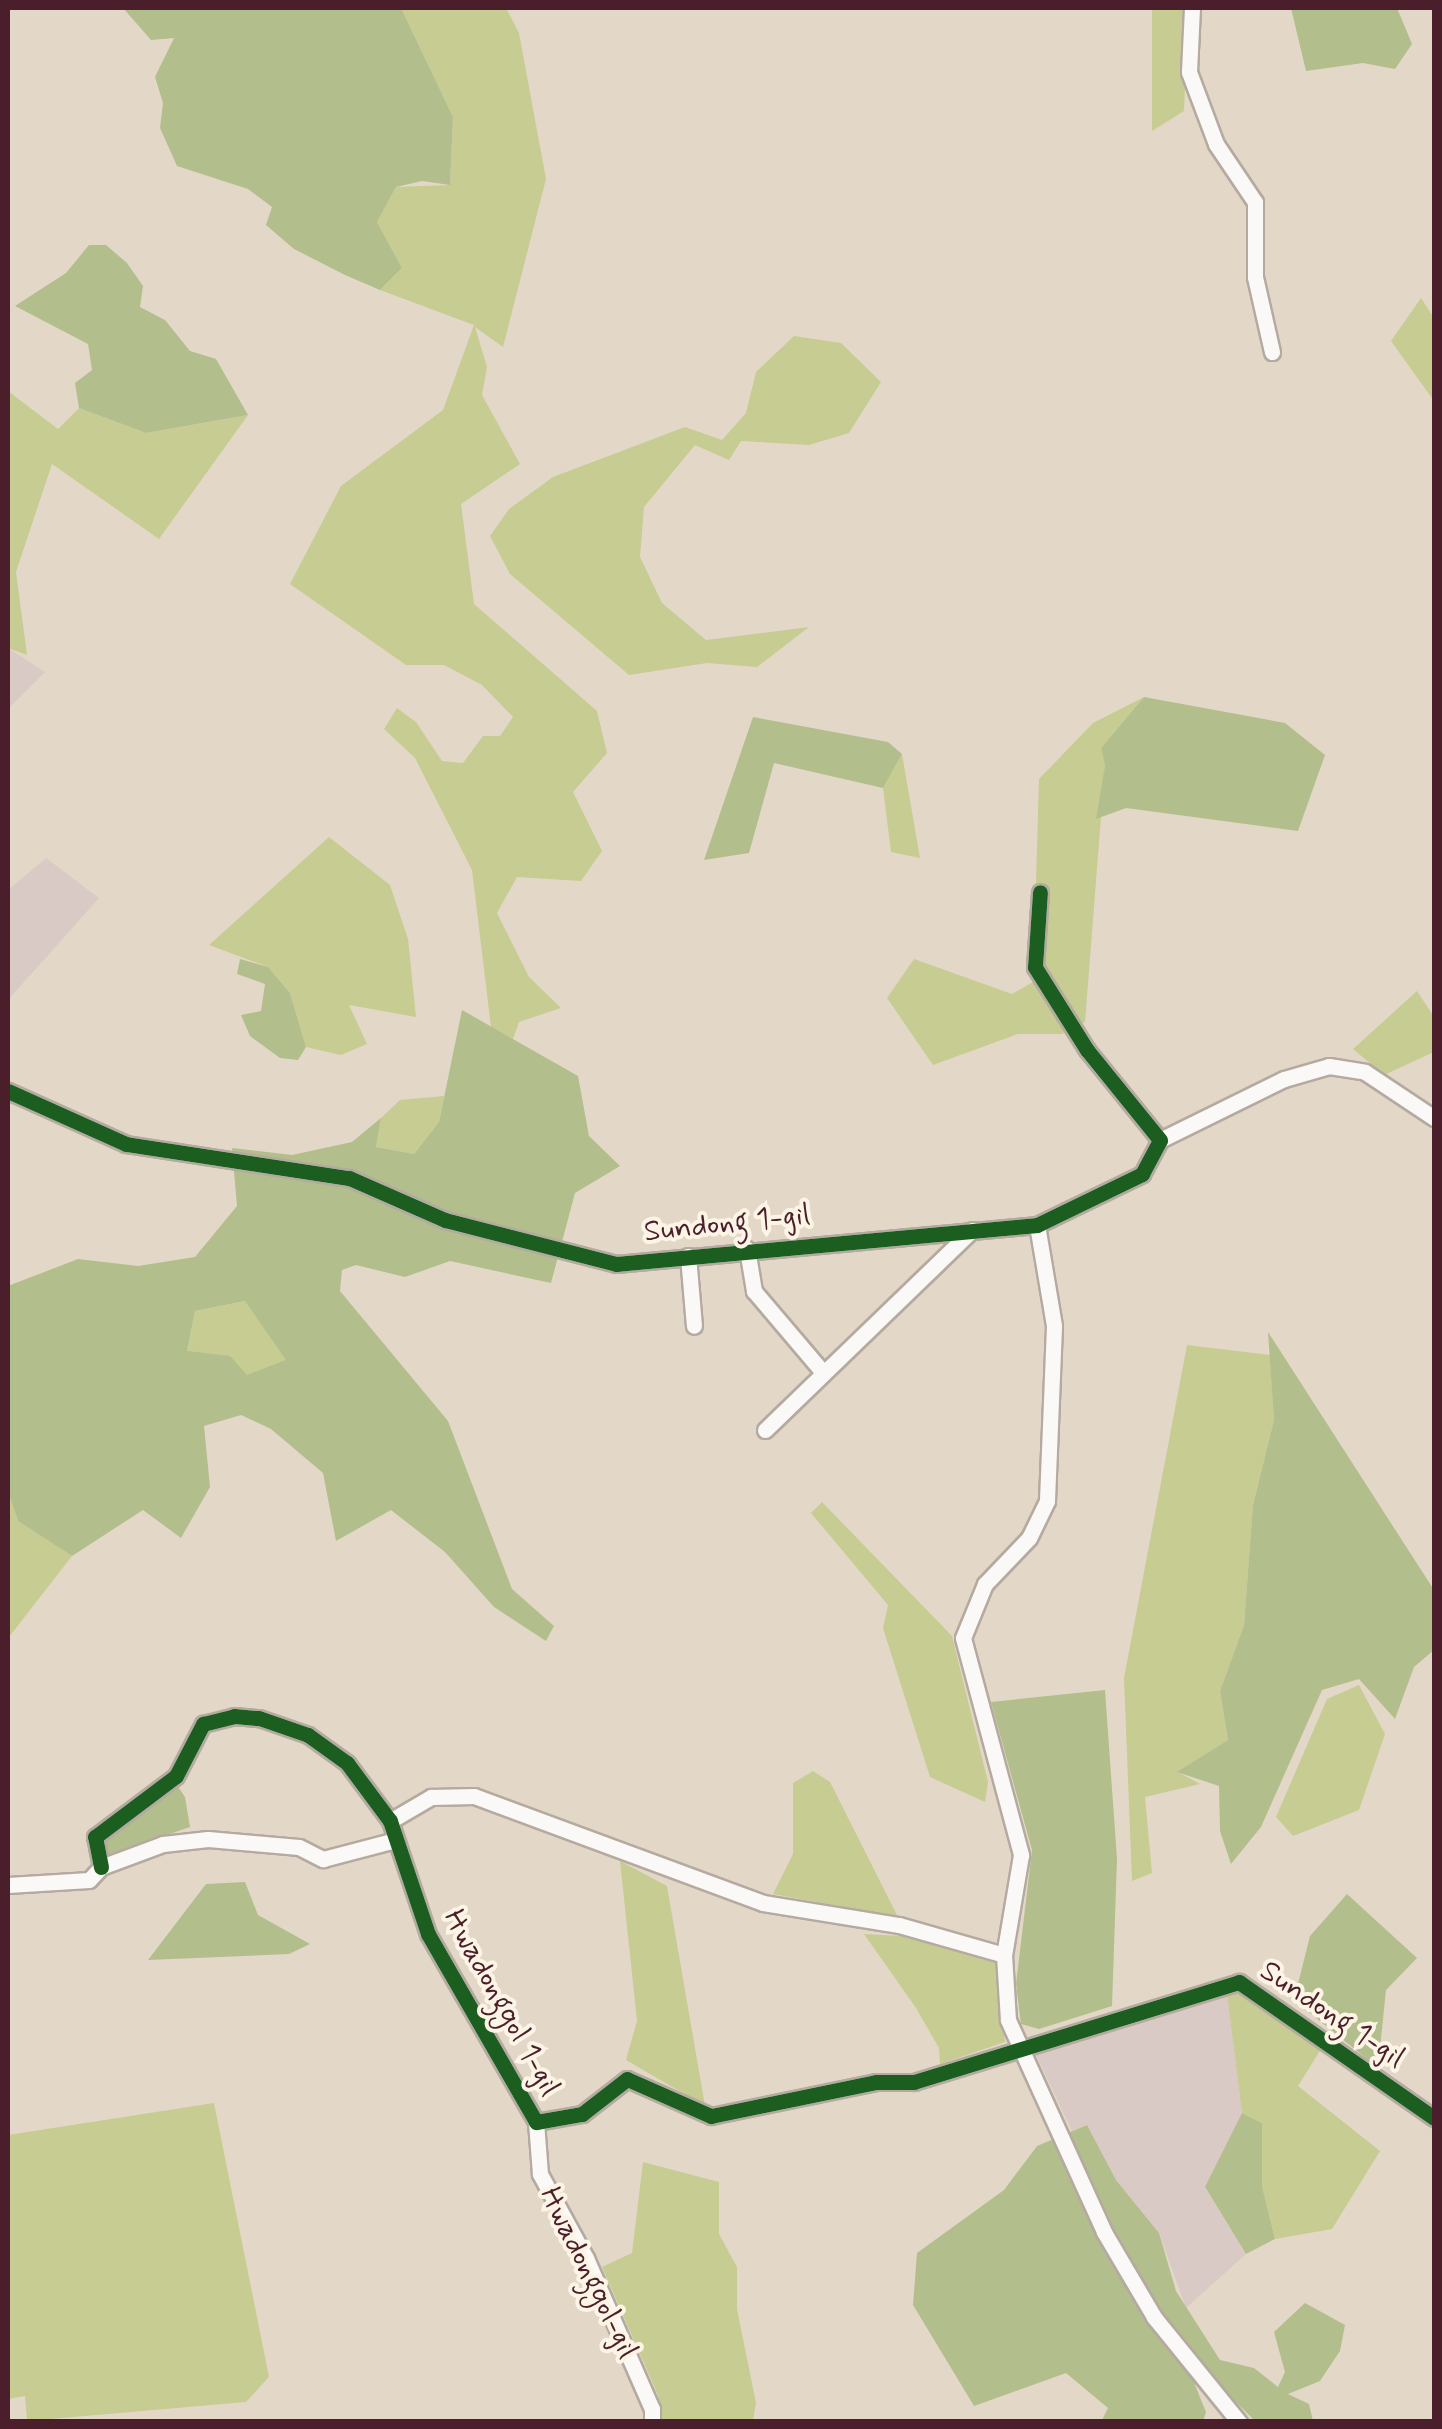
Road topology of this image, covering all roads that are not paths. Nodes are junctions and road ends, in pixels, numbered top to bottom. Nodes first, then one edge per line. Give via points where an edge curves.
1 (1192, 8) edge
2 (1272, 352) dead end
3 (1040, 892) dead end
4 (8, 1092) edge
5 (1434, 1118) edge
6 (1160, 1140) junction
7 (1037, 1225) junction
8 (972, 1230) junction
9 (747, 1249) junction
10 (688, 1256) junction
11 (694, 1326) dead end
12 (821, 1370) junction
13 (764, 1430) dead end
14 (390, 1821) junction
15 (392, 1841) junction
16 (101, 1867) junction
17 (8, 1885) edge
18 (1004, 1955) junction
19 (1020, 2047) junction
20 (1434, 2118) edge
21 (536, 2122) junction
22 (652, 2422) edge
23 (1239, 2422) edge

1 - 2 street via 1189,72 1216,144 1255,202 1255,277
3 - 6 street via 1035,967 1087,1050
4 - 10 street, Sundong 1-gil via 126,1144 349,1178 445,1220 616,1264
5 - 6 street via 1366,1072 1329,1066 1284,1079
6 - 7 street, Sundong 1-gil via 1142,1174
7 - 8 street, Sundong 1-gil
7 - 18 street via 1054,1326 1047,1501 1029,1538 985,1584 963,1638 1021,1854
8 - 9 street, Sundong 1-gil
8 - 12 street
9 - 10 street, Sundong 1-gil
9 - 12 street via 754,1291
10 - 11 street
12 - 13 street
14 - 15 street, Hwadonggol 1-gil
14 - 16 street via 347,1763 308,1735 234,1716 203,1724 176,1776 96,1837
14 - 18 street via 430,1796 474,1796 763,1903 900,1925
15 - 16 street via 324,1859 298,1847 208,1839 164,1844
15 - 21 street, Hwadonggol 1-gil via 428,1934
16 - 17 street via 89,1880
18 - 19 street via 1008,2020
19 - 20 street, Sundong 1-gil via 1238,1982
19 - 21 street, Hwadonggol 1-gil via 956,2074 876,2082 711,2116 626,2079 582,2114
19 - 23 street via 1104,2232 1154,2317
21 - 22 street, Hwadonggol-gil via 540,2174 586,2258

